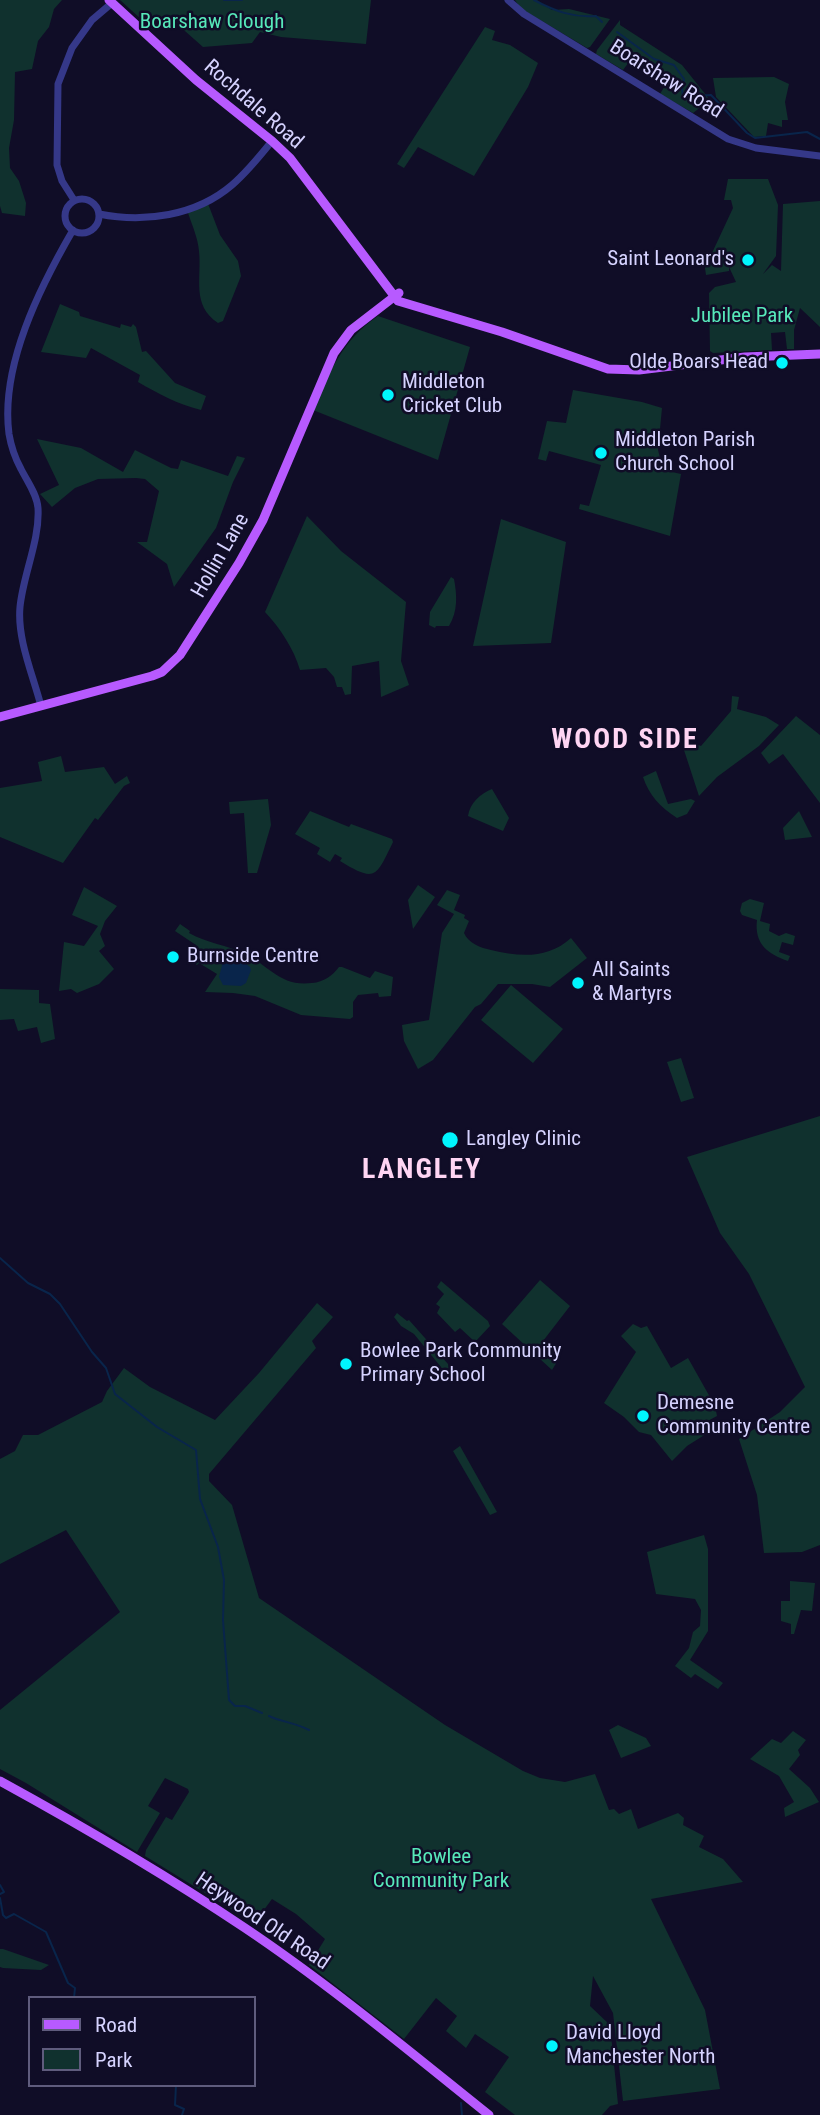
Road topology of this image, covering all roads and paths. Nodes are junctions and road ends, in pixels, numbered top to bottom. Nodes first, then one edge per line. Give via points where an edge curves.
1 (508, 0) edge
2 (110, 1) edge
3 (272, 141) junction
4 (820, 156) edge
5 (74, 200) junction
6 (99, 214) junction
7 (73, 230) junction
8 (399, 298) junction
9 (820, 354) edge
10 (41, 706) junction
11 (0, 717) edge
12 (0, 1781) edge
13 (489, 2115) edge

1 - 4 street, Boarshaw Road via 729,139 756,148
2 - 3 main road, Rochdale Road via 196,80
2 - 5 street via 72,48 58,84 57,165
3 - 6 street via 230,187 191,208 156,217
3 - 8 main road, Rochdale Road via 301,170
5 - 6 street via 90,201
5 - 7 street via 65,217
6 - 7 street via 93,229
7 - 10 street via 31,309 7,390 12,447 38,504 20,621
8 - 9 main road via 608,369
8 - 10 main road, Hollin Lane via 351,330 334,353 263,520 180,655 152,676
10 - 11 main road, Hollin Lane
12 - 13 main road, Heywood Old Road via 100,1836 245,1928 362,2013

